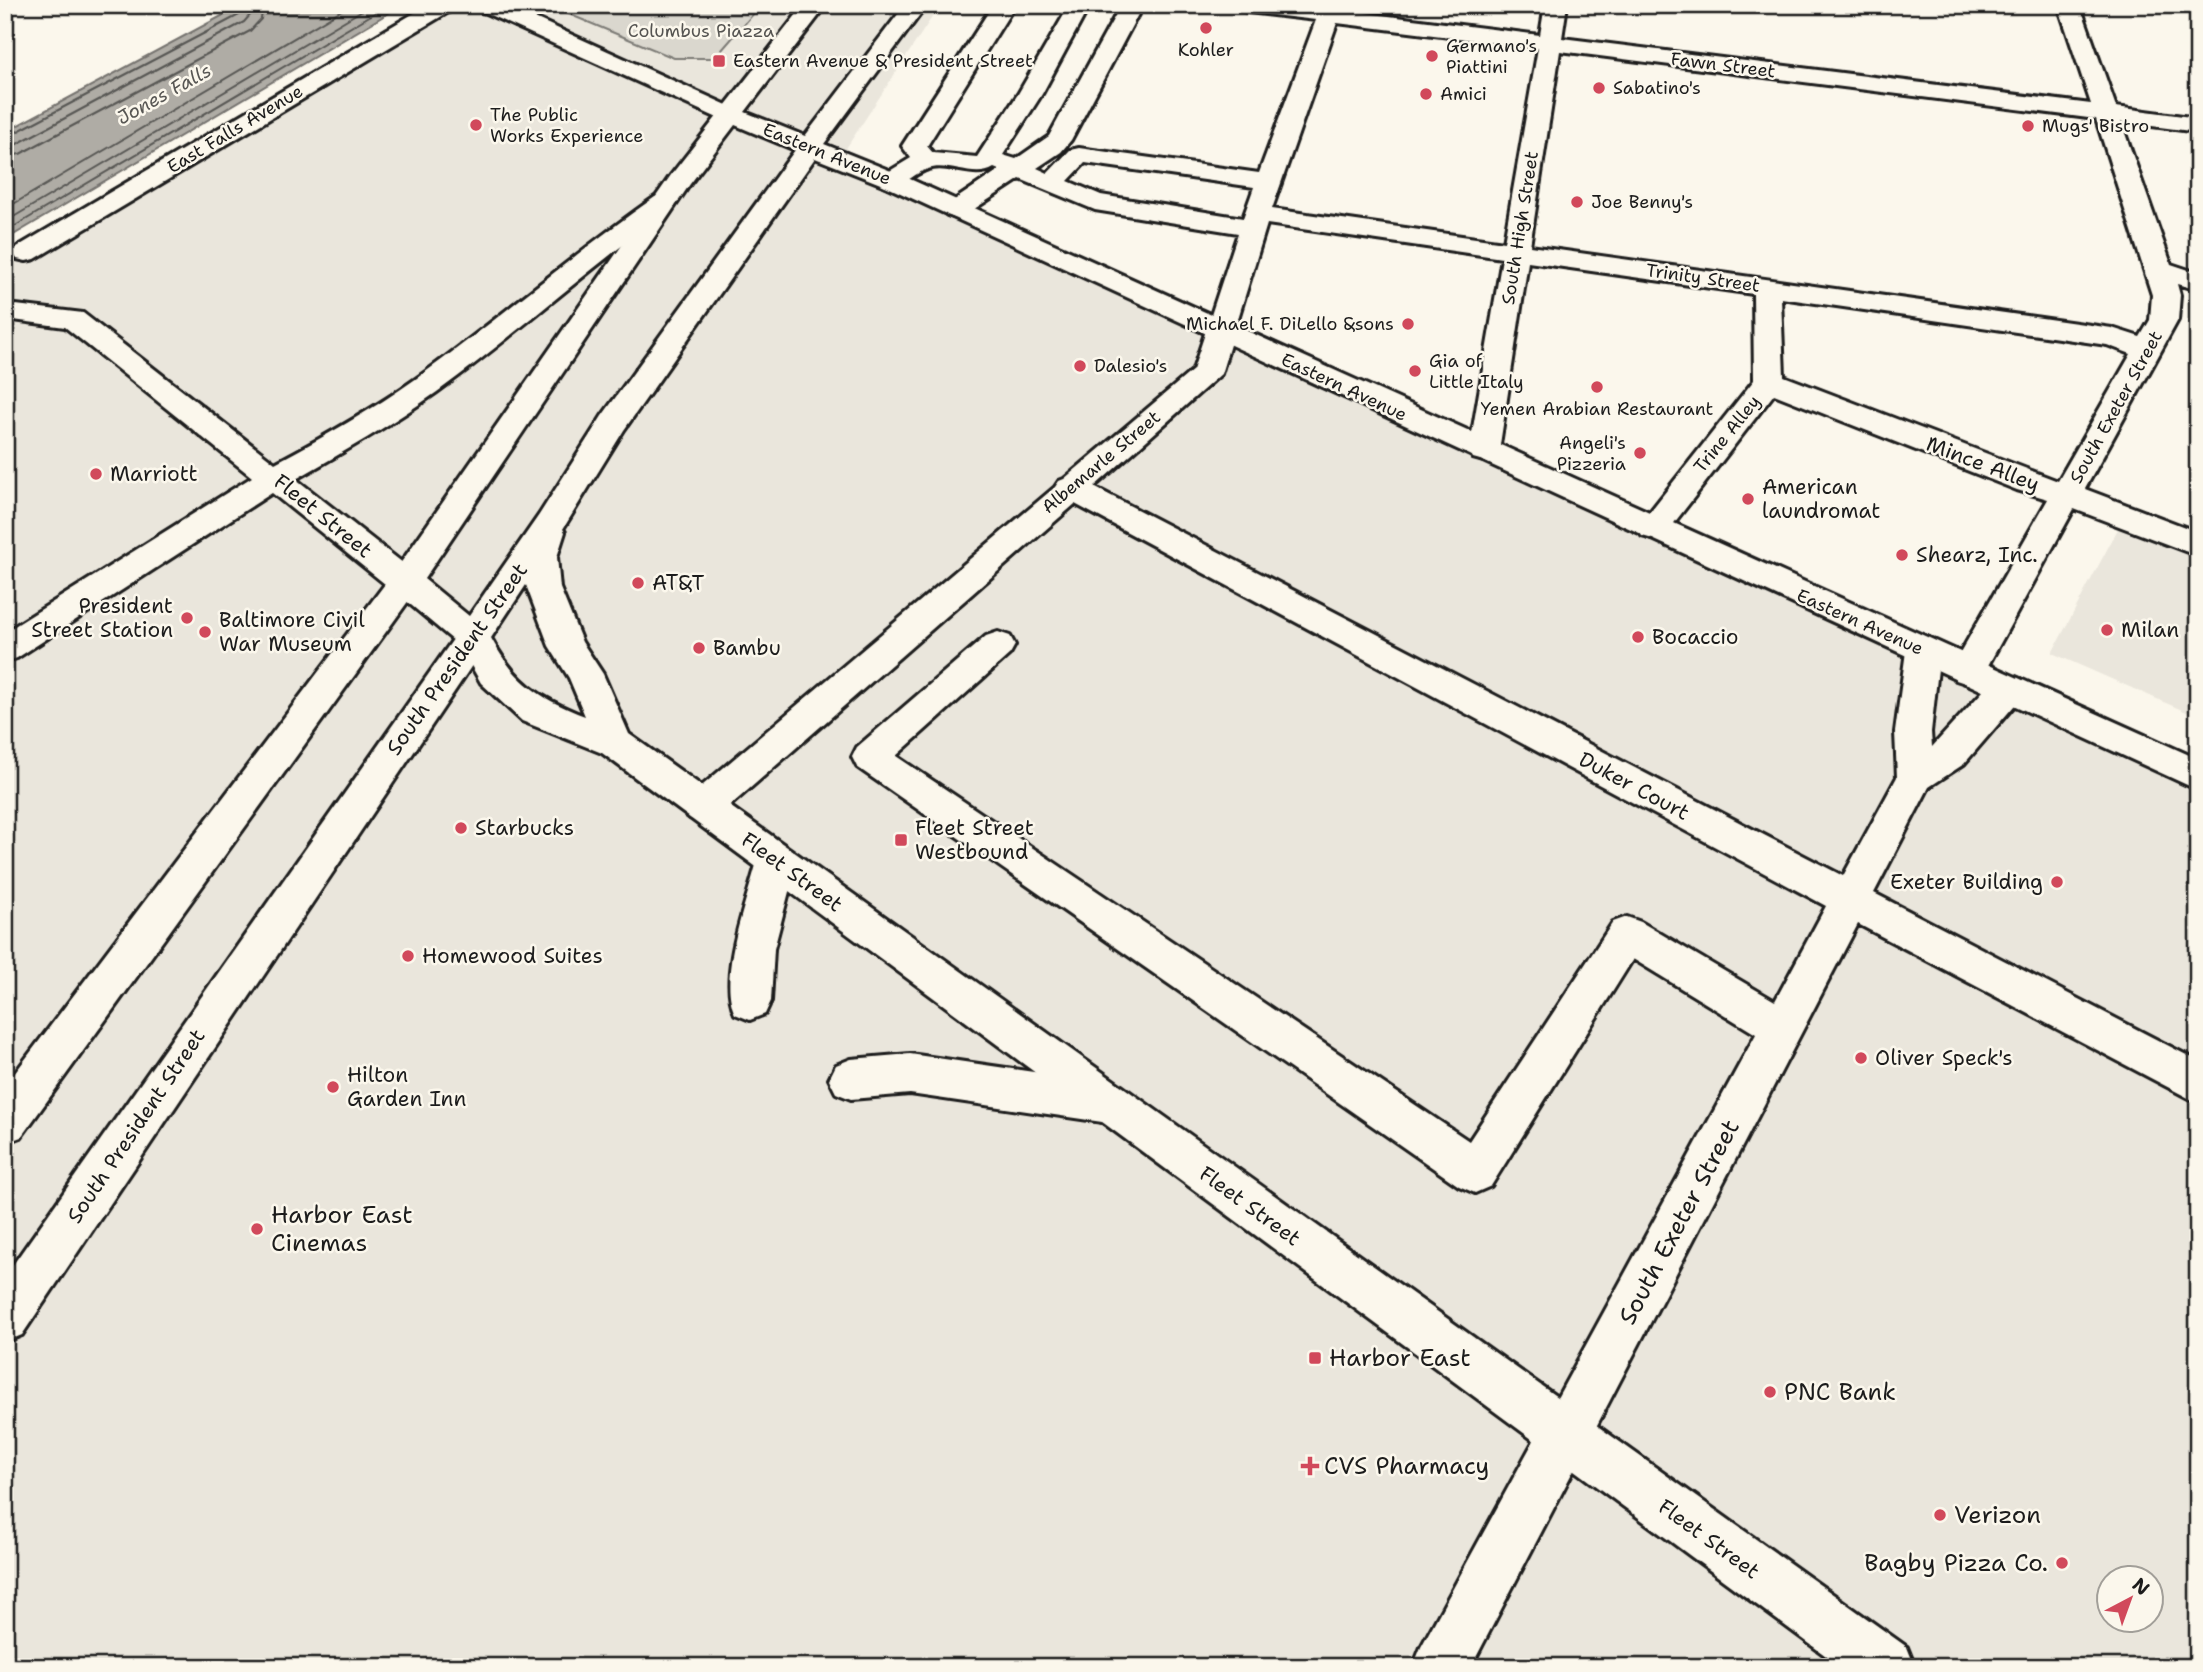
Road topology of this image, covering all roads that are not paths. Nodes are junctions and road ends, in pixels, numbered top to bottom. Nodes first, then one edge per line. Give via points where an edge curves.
1 (443, 5) edge
2 (486, 5) edge
3 (816, 5) edge
4 (916, 5) edge
5 (1004, 5) edge
6 (1077, 5) edge
7 (1132, 5) edge
8 (1248, 5) edge
9 (1556, 5) edge
10 (2069, 5) edge
11 (1330, 10) edge
12 (1550, 43) junction
13 (2104, 113) junction
14 (730, 115) junction
15 (2198, 125) edge
16 (809, 148) junction
17 (989, 157) junction
18 (925, 160) junction
19 (1019, 169) junction
20 (891, 180) junction
21 (1269, 182) junction
22 (1053, 183) junction
23 (664, 202) junction
24 (956, 210) junction
25 (1255, 221) junction
26 (1517, 251) junction
27 (26, 253) dead end
28 (2159, 269) junction
29 (2198, 282) edge
30 (1768, 287) junction
31 (16, 313) dead end
32 (1218, 330) junction
33 (2148, 350) junction
34 (1769, 381) junction
35 (1484, 451) junction
36 (275, 477) junction
37 (1070, 488) junction
38 (2067, 494) junction
39 (552, 521) junction
40 (1653, 528) junction
41 (2198, 545) edge
42 (405, 582) junction
43 (473, 637) junction
44 (998, 645) dead end
45 (5, 649) edge
46 (1923, 651) junction
47 (1968, 671) junction
48 (2007, 689) junction
49 (615, 743) junction
50 (2198, 775) edge
51 (1916, 777) junction
52 (703, 807) junction
53 (777, 861) junction
54 (1851, 900) junction
55 (750, 1001) dead end
56 (1783, 1028) junction
57 (851, 1079) dead end
58 (2198, 1083) edge
59 (1109, 1103) junction
60 (5, 1122) edge
61 (5, 1318) edge
62 (1566, 1434) junction
63 (1441, 1667) edge
64 (1887, 1667) edge

1 - 27 street, East Falls Avenue
2 - 14 street, Eastern Avenue
3 - 14 street
4 - 16 street, South President Street
5 - 18 street via 914,146
6 - 17 street via 1030,94
7 - 19 street via 1059,140
8 - 11 street, Fawn Street
9 - 12 street, South High Street
10 - 13 street, South Exeter Street
11 - 12 street, Fawn Street
11 - 21 street, Albemarle Street
12 - 13 street, Fawn Street
12 - 26 street, South High Street
13 - 15 street, Fawn Street
13 - 28 street, South Exeter Street
14 - 16 street, Eastern Avenue
14 - 23 street
16 - 20 street, Eastern Avenue
16 - 39 street, South President Street via 613,423
17 - 18 street via 984,166
17 - 19 street, Trinity Street
18 - 20 street
19 - 22 street, Trinity Street
19 - 24 street
20 - 24 street, Eastern Avenue
21 - 22 street via 1079,155
21 - 25 street, Albemarle Street
22 - 25 street, Trinity Street via 1095,202
23 - 36 street via 418,391
23 - 42 street
24 - 32 street, Eastern Avenue
25 - 26 street, Trinity Street
25 - 32 street, Albemarle Street
26 - 30 street, Trinity Street
26 - 35 street, South High Street
28 - 29 street
28 - 33 street, South Exeter Street via 2166,295 2164,320
30 - 33 street, Trinity Street via 2112,337
30 - 34 street, Trine Alley
31 - 36 street, Fleet Street via 74,319
32 - 35 street, Eastern Avenue
32 - 37 street, Albemarle Street via 1206,374
33 - 38 street, South Exeter Street
34 - 38 street, Mince Alley via 2028,483
34 - 40 street, Trine Alley
35 - 40 street, Eastern Avenue
36 - 42 street, Fleet Street
36 - 45 street
37 - 52 street, Albemarle Street
37 - 54 street, Duker Court
38 - 41 street, Mince Alley
38 - 47 street, South Exeter Street
39 - 43 street, South President Street
39 - 49 street via 541,557 543,588 566,646 585,674
40 - 46 street, Eastern Avenue
42 - 43 street, Fleet Street
42 - 60 street
43 - 49 street, Fleet Street via 493,674 536,711
43 - 61 street, South President Street
44 - 56 street via 870,757 1475,1171 1627,934
46 - 47 street, Eastern Avenue
46 - 51 street via 1913,732
47 - 48 street, Eastern Avenue
48 - 50 street, Eastern Avenue
48 - 51 street, South Exeter Street via 1951,754
49 - 52 street, Fleet Street
51 - 54 street, South Exeter Street
52 - 53 street, Fleet Street
53 - 55 street via 754,949
53 - 59 street, Fleet Street
54 - 56 street, South Exeter Street
54 - 58 street, Duker Court
56 - 62 street, South Exeter Street
57 - 59 street via 910,1074
59 - 62 street, Fleet Street
62 - 63 street, South Exeter Street
62 - 64 street, Fleet Street

